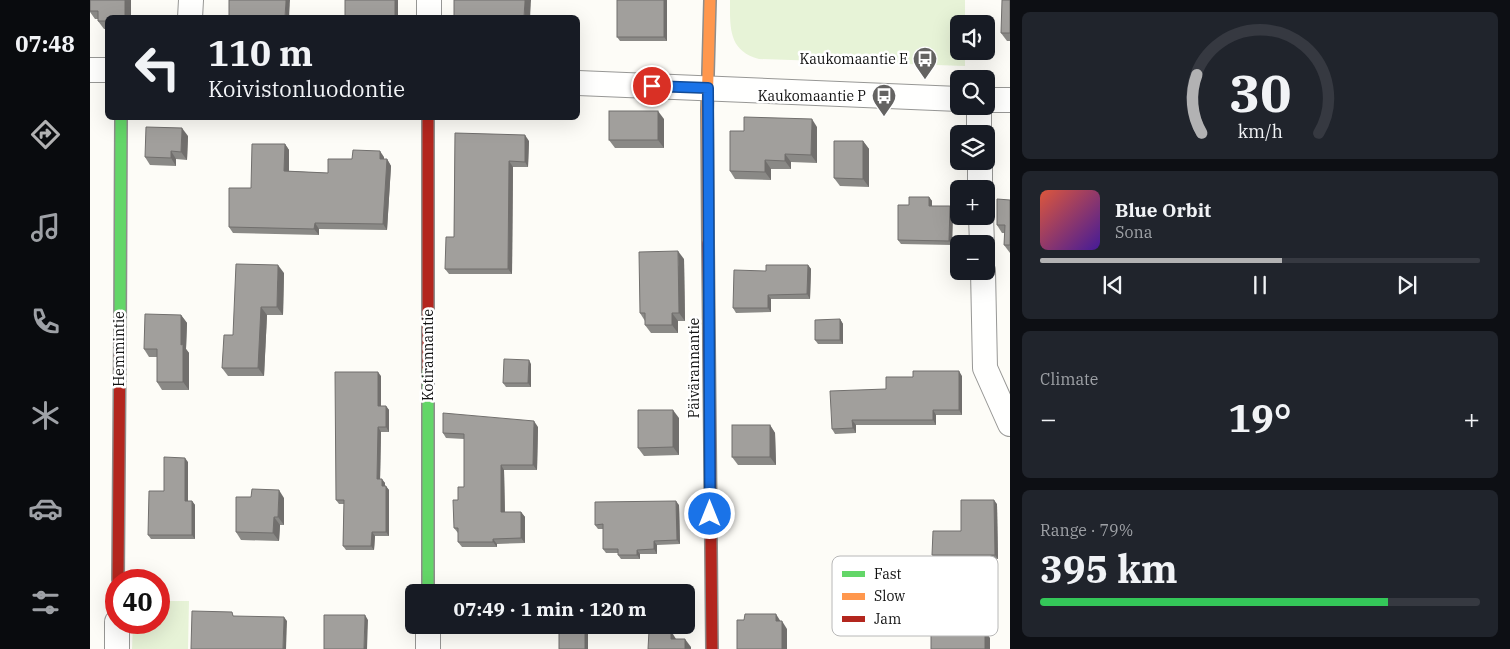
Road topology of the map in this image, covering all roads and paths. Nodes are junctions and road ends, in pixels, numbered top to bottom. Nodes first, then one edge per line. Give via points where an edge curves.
1 (191, 0) edge
2 (429, 0) edge
3 (710, 0) edge
4 (190, 15) edge
5 (429, 15) edge
6 (90, 70) edge
7 (105, 70) edge
8 (580, 83) edge
9 (708, 88) junction
10 (950, 99) edge
11 (995, 100) edge
12 (1010, 100) edge
13 (121, 120) edge
14 (428, 120) edge
15 (983, 280) edge
16 (1010, 424) edge
17 (118, 569) edge
18 (428, 584) edge
19 (117, 634) edge
20 (428, 634) edge
21 (117, 649) edge
22 (428, 649) edge
23 (712, 649) edge

1 - 4 street
2 - 5 street
3 - 9 street, Päivärannantie
6 - 7 street
8 - 9 street
9 - 10 street
9 - 23 street, Päivärannantie
11 - 12 street
13 - 17 street, Hemmintie
14 - 18 street, Kotirannantie
15 - 16 street via 986,368
19 - 21 street
20 - 22 street

